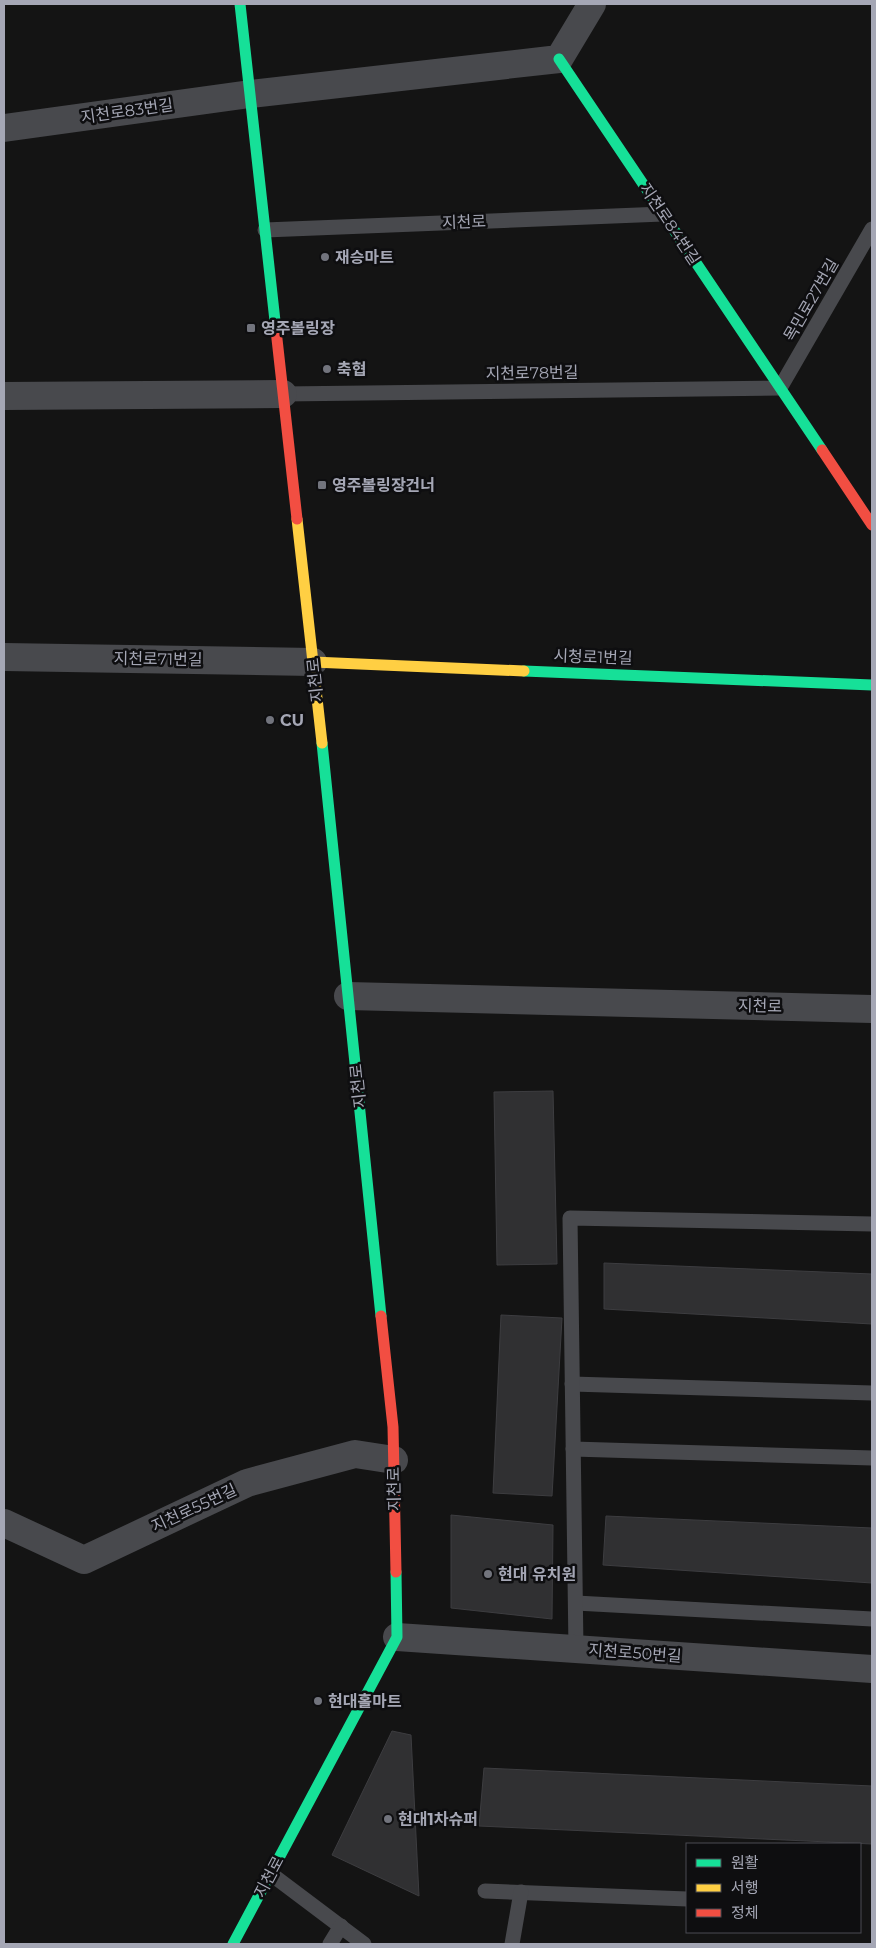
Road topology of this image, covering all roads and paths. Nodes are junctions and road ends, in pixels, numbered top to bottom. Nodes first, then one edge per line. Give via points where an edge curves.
1 (240, 4) edge
2 (592, 4) edge
3 (559, 59) junction
4 (250, 94) junction
5 (4, 128) edge
6 (663, 214) junction
7 (265, 230) junction
8 (872, 230) edge
9 (780, 388) junction
10 (283, 394) junction
11 (4, 396) edge
12 (872, 525) edge
13 (4, 657) edge
14 (313, 662) junction
15 (872, 685) edge
16 (348, 996) junction
17 (872, 1009) edge
18 (872, 1224) edge
19 (572, 1384) junction
20 (872, 1393) edge
21 (573, 1449) junction
22 (872, 1458) edge
23 (394, 1460) junction
24 (4, 1523) edge
25 (576, 1603) junction
26 (872, 1619) edge
27 (397, 1637) junction
28 (576, 1649) junction
29 (872, 1670) edge
30 (271, 1874) junction
31 (485, 1890) dead end
32 (521, 1892) junction
33 (686, 1899) edge
34 (341, 1926) junction
35 (233, 1944) edge
36 (330, 1944) edge
37 (364, 1944) edge
38 (512, 1944) edge

1 - 4 main road, 지천로
2 - 3 street
3 - 4 street
3 - 6 main road, 지천로84번길
4 - 5 street, 지천로83번길
4 - 7 main road, 지천로
6 - 7 lane, 지천로
6 - 9 main road, 지천로84번길
7 - 10 main road, 지천로
8 - 9 lane, 목민로27번길
9 - 10 lane, 지천로78번길
9 - 12 main road
10 - 11 street
10 - 14 main road, 지천로
13 - 14 street, 지천로71번길
14 - 15 main road, 시청로1번길
14 - 16 main road, 지천로
16 - 17 street, 지천로
16 - 23 main road, 지천로
18 - 19 lane via 570,1218
19 - 20 lane
19 - 21 lane
21 - 22 lane
21 - 25 lane
23 - 24 street, 지천로55번길 via 355,1454 247,1483 84,1560
23 - 27 main road, 지천로
25 - 26 lane
25 - 28 lane
27 - 28 street, 지천로50번길
27 - 30 main road, 지천로
28 - 29 street, 지천로50번길
30 - 34 lane
30 - 35 main road, 지천로
31 - 32 lane
32 - 33 lane
32 - 38 lane
34 - 36 lane
34 - 37 lane

